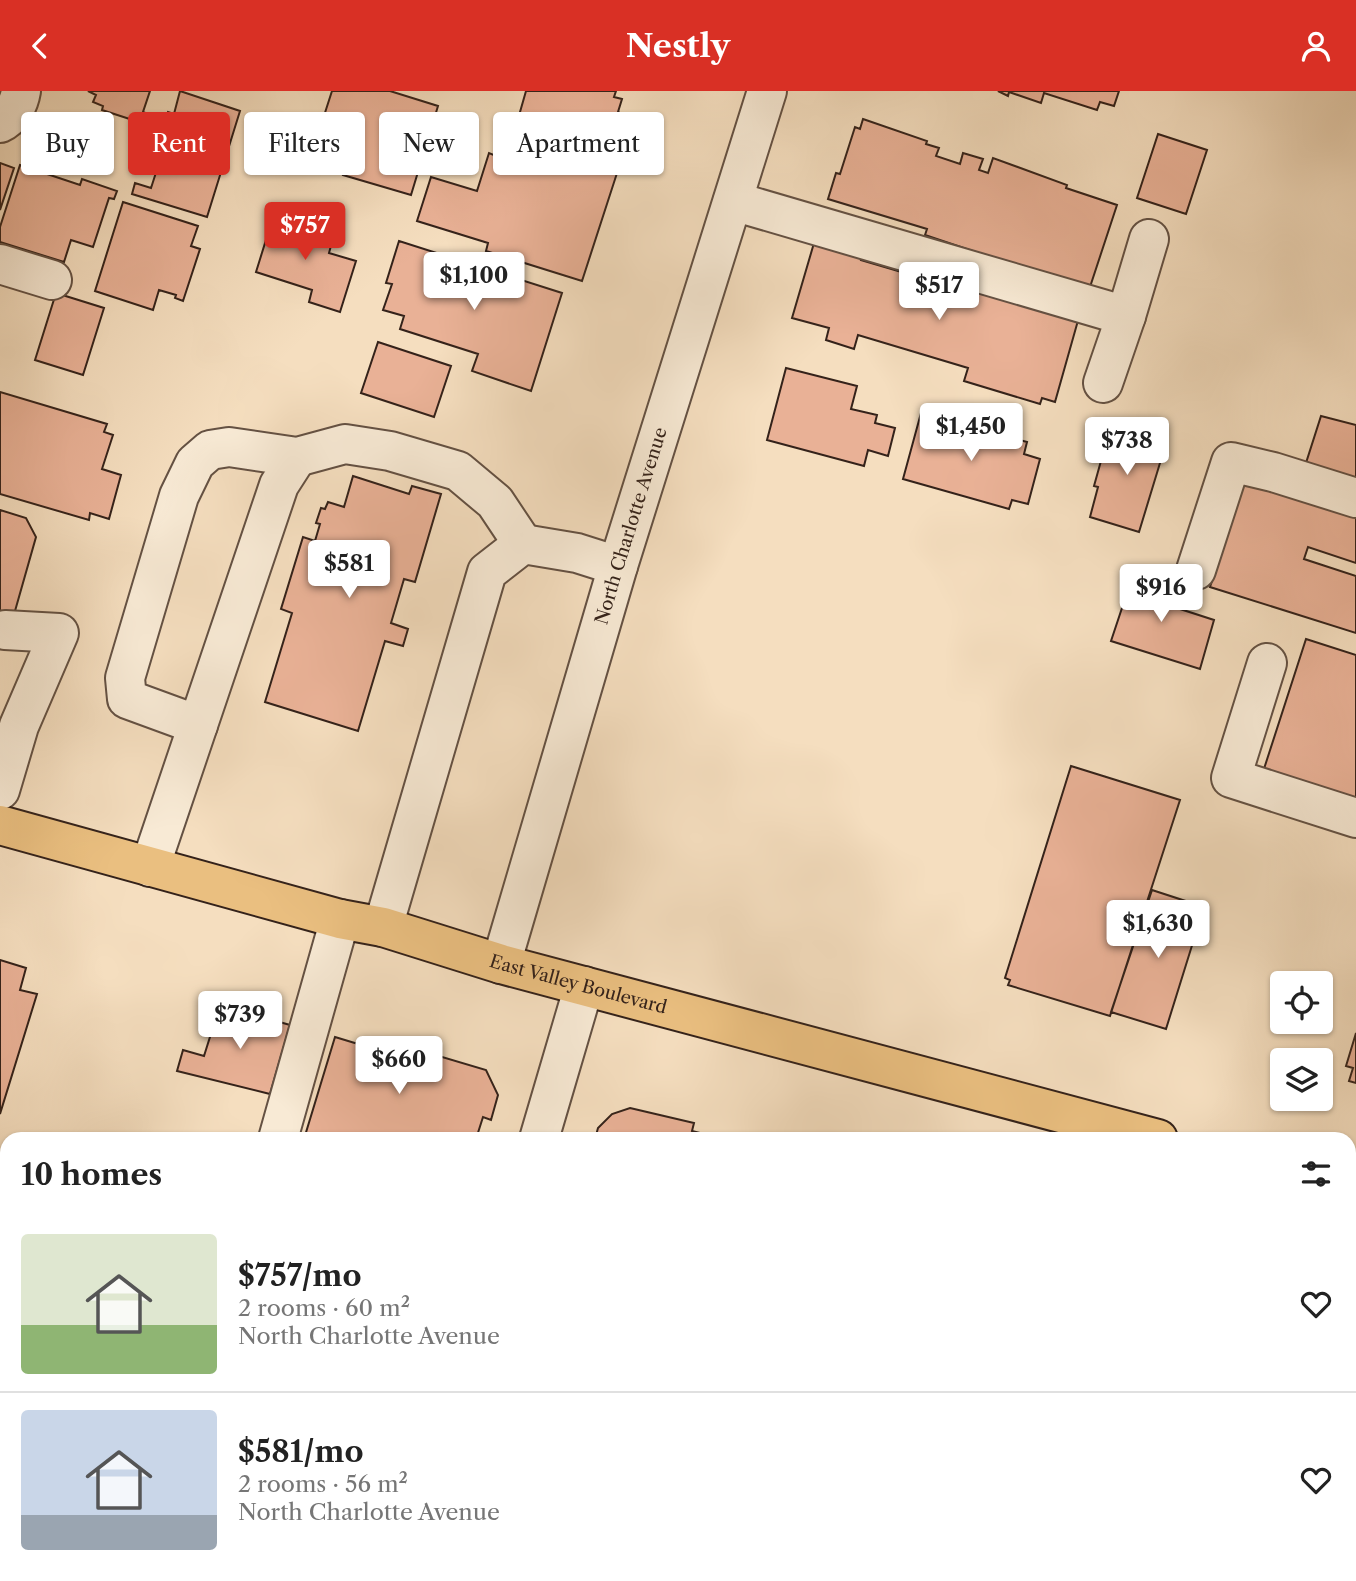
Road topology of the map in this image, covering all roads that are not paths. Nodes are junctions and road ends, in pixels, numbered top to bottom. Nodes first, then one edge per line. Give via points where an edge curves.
1 (21, 91) edge
2 (767, 91) edge
3 (0, 123) edge
4 (733, 201) junction
5 (1149, 239) dead end
6 (0, 264) edge
7 (52, 280) dead end
8 (1126, 316) junction
9 (1103, 383) dead end
10 (297, 457) junction
11 (1356, 498) edge
12 (523, 544) junction
13 (618, 566) junction
14 (1196, 570) dead end
15 (5, 630) dead end
16 (1267, 663) dead end
17 (198, 725) junction
18 (0, 790) edge
19 (1356, 818) edge
20 (0, 825) edge
21 (150, 867) junction
22 (340, 919) junction
23 (383, 927) junction
24 (501, 964) junction
25 (584, 986) junction
26 (280, 1132) edge
27 (541, 1132) edge
28 (1132, 1132) edge

1 - 3 street via 19,102
2 - 4 street, North Charlotte Avenue
4 - 8 street
4 - 13 street, North Charlotte Avenue
5 - 8 street
6 - 7 street
8 - 9 street
10 - 12 street via 345,444 390,451 458,471 495,502
10 - 17 street via 279,485
10 - 17 street via 229,447 210,450 195,463 179,496 125,678 127,699
11 - 14 street via 1231,462
12 - 13 street via 577,552
12 - 23 street via 487,572
13 - 24 street, North Charlotte Avenue
15 - 18 street via 59,633 19,726
16 - 19 street via 1231,778
17 - 21 street
20 - 21 main road, East Valley Boulevard
21 - 22 main road, East Valley Boulevard
22 - 23 main road, East Valley Boulevard
22 - 26 street
23 - 24 main road, East Valley Boulevard
24 - 25 main road, East Valley Boulevard
25 - 27 street
25 - 28 main road, East Valley Boulevard

